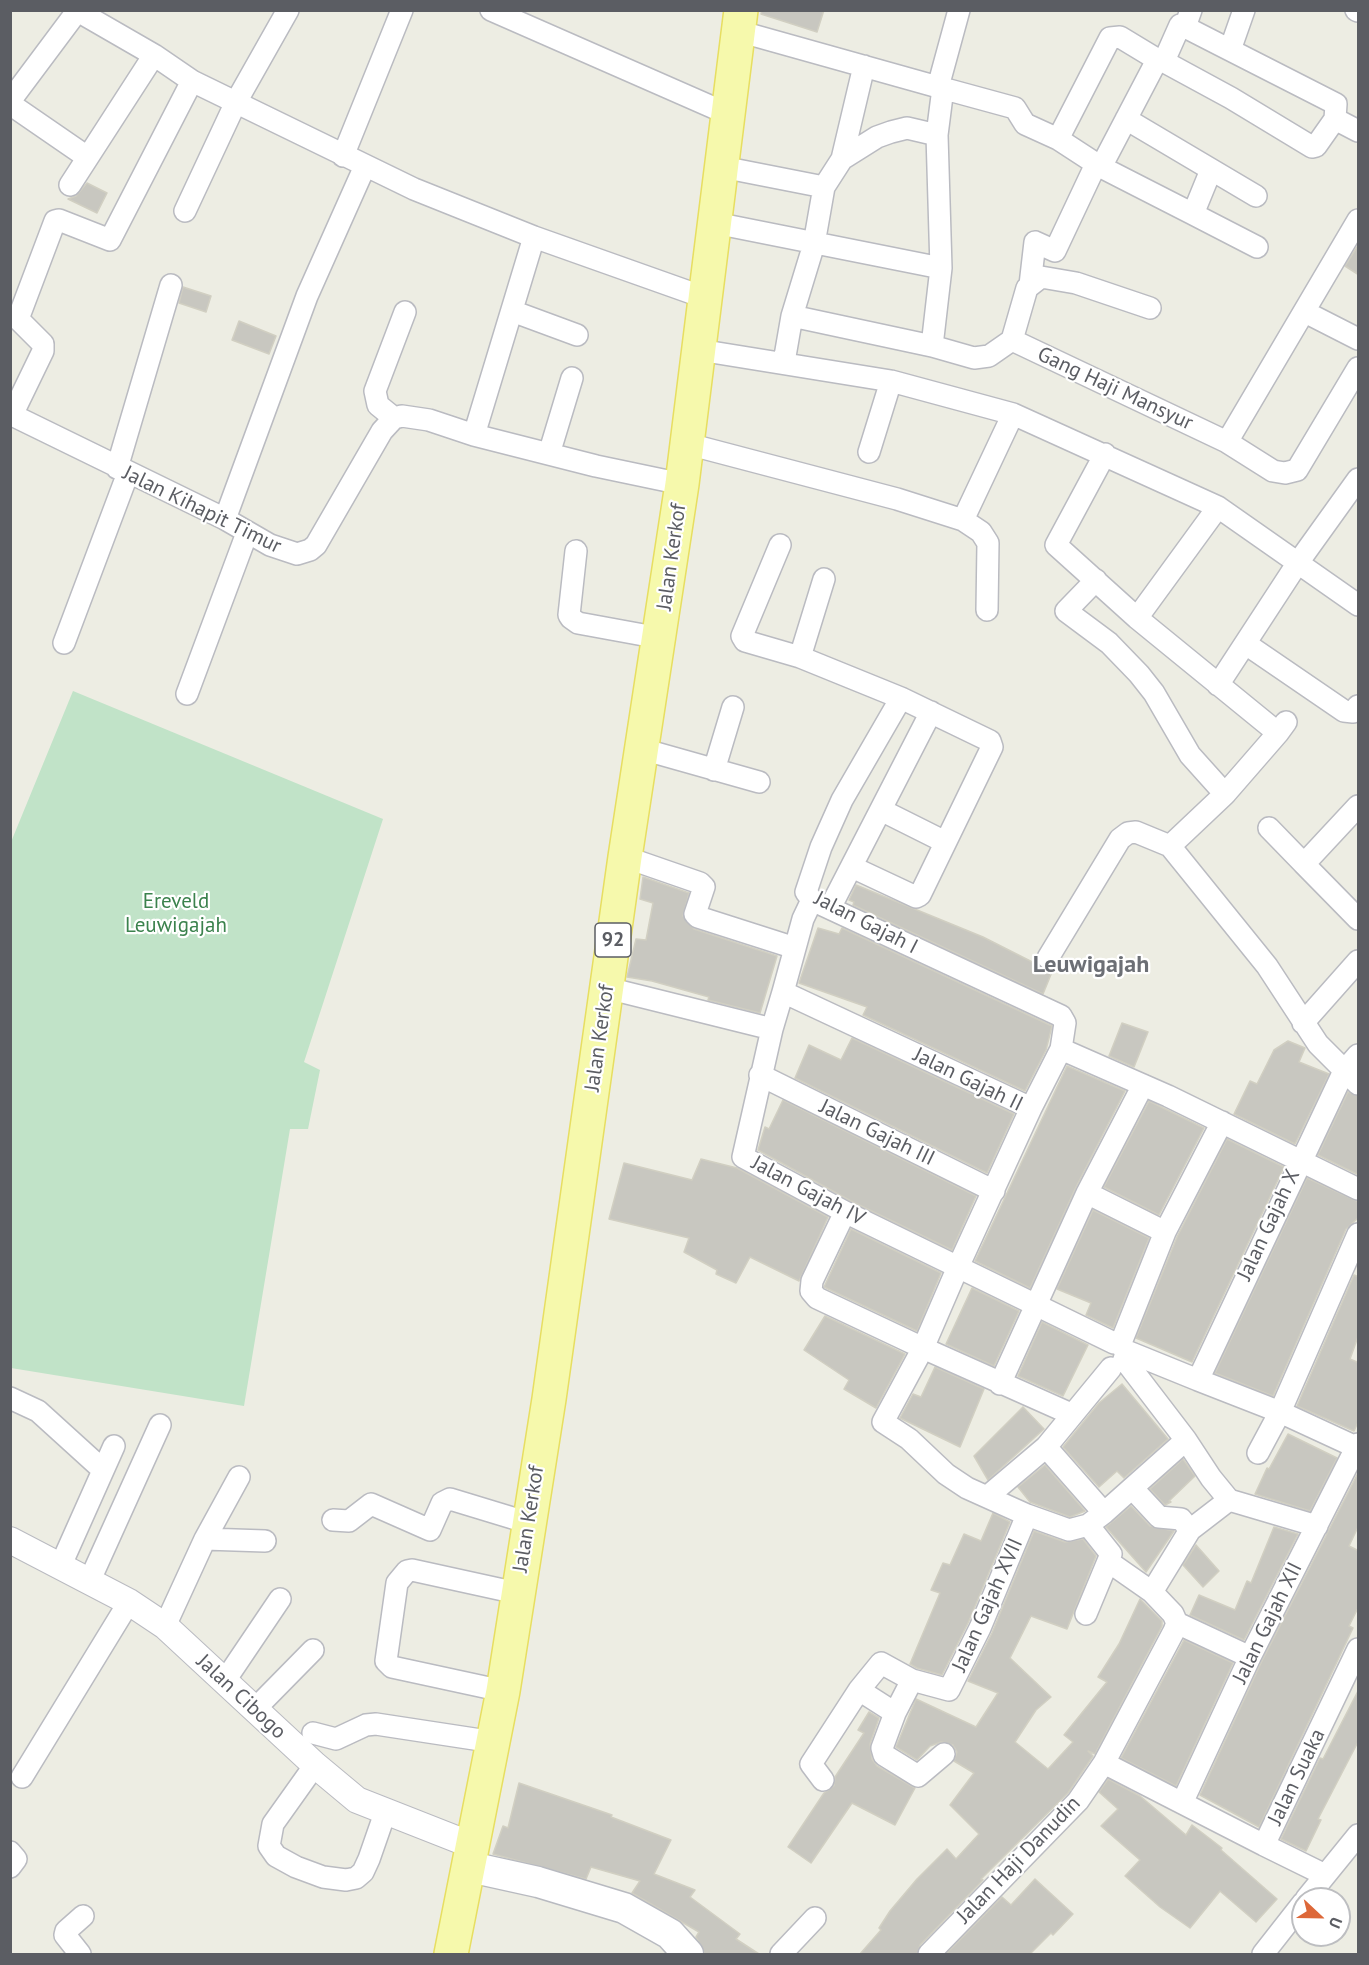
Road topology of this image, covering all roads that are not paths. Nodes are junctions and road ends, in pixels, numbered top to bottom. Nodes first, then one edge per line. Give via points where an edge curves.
1 (288, 10) edge
2 (402, 10) edge
3 (491, 10) edge
4 (959, 10) edge
5 (1244, 10) edge
6 (77, 11) edge
7 (1188, 19) edge
8 (739, 21) edge
9 (1230, 50) junction
10 (154, 55) junction
11 (1161, 61) junction
12 (864, 66) junction
13 (192, 81) junction
14 (941, 88) junction
15 (10, 102) edge
16 (236, 102) junction
17 (728, 114) junction
18 (1126, 119) junction
19 (1335, 119) junction
20 (1359, 131) edge
21 (938, 135) junction
22 (1058, 139) junction
23 (343, 156) junction
24 (87, 157) junction
25 (842, 159) junction
26 (1099, 165) junction
27 (365, 166) junction
28 (722, 167) junction
29 (1211, 170) junction
30 (70, 185) dead end
31 (824, 187) junction
32 (1256, 196) dead end
33 (185, 211) dead end
34 (1193, 214) junction
35 (1359, 220) edge
36 (715, 223) junction
37 (534, 237) junction
38 (814, 244) junction
39 (1257, 247) dead end
40 (941, 268) junction
41 (171, 285) dead end
42 (1030, 285) junction
43 (706, 298) junction
44 (1150, 308) dead end
45 (512, 311) junction
46 (405, 312) dead end
47 (1305, 312) junction
48 (792, 316) junction
49 (14, 324) edge
50 (577, 335) dead end
51 (1359, 339) edge
52 (1012, 340) junction
53 (932, 346) junction
54 (699, 350) junction
55 (784, 362) junction
56 (1359, 368) edge
57 (572, 378) dead end
58 (891, 381) junction
59 (1013, 414) junction
60 (11, 415) edge
61 (394, 418) junction
62 (474, 435) junction
63 (1227, 442) junction
64 (688, 444) junction
65 (869, 452) dead end
66 (549, 454) junction
67 (1106, 454) junction
68 (122, 470) junction
69 (682, 484) junction
70 (1357, 486) edge
71 (1218, 507) junction
72 (225, 519) junction
73 (963, 520) junction
74 (247, 533) junction
75 (780, 545) dead end
76 (576, 551) dead end
77 (1297, 564) junction
78 (824, 579) dead end
79 (1096, 580) junction
80 (1359, 605) edge
81 (987, 610) dead end
82 (1137, 618) junction
83 (660, 638) junction
84 (64, 643) dead end
85 (1246, 644) junction
86 (801, 657) junction
87 (1218, 685) junction
88 (187, 694) dead end
89 (901, 698) junction
90 (1359, 706) edge
91 (733, 707) dead end
92 (931, 712) junction
93 (642, 749) junction
94 (714, 770) junction
95 (759, 782) dead end
96 (1225, 794) junction
97 (1359, 806) edge
98 (881, 810) junction
99 (1269, 828) dead end
100 (945, 842) junction
101 (1170, 846) junction
102 (625, 857) junction
103 (1304, 864) junction
104 (852, 867) junction
105 (821, 904) junction
106 (1359, 919) edge
107 (795, 948) junction
108 (1048, 958) dead end
109 (1359, 961) edge
110 (607, 988) junction
111 (783, 992) junction
112 (1303, 1023) junction
113 (772, 1029) junction
114 (1061, 1049) junction
115 (1359, 1055) edge
116 (760, 1075) junction
117 (1351, 1077) edge
118 (1143, 1085) junction
119 (1031, 1108) junction
120 (1222, 1122) junction
121 (1299, 1162) junction
122 (1359, 1189) edge
123 (994, 1191) junction
124 (1087, 1192) junction
125 (845, 1212) junction
126 (1165, 1232) junction
127 (1359, 1234) edge
128 (958, 1267) junction
129 (1035, 1303) junction
130 (923, 1348) junction
131 (1118, 1353) junction
132 (1197, 1380) junction
133 (1000, 1384) junction
134 (10, 1398) edge
135 (1280, 1412) junction
136 (1071, 1414) junction
137 (160, 1425) dead end
138 (1186, 1440) junction
139 (114, 1446) dead end
140 (1046, 1447) junction
141 (1358, 1447) edge
142 (1258, 1453) dead end
143 (103, 1470) junction
144 (239, 1477) dead end
145 (1133, 1489) junction
146 (988, 1496) junction
147 (1229, 1500) junction
148 (1027, 1515) junction
149 (1096, 1519) junction
150 (333, 1520) dead end
151 (529, 1523) junction
152 (1317, 1526) junction
153 (1190, 1530) junction
154 (205, 1539) junction
155 (10, 1540) edge
156 (265, 1541) dead end
157 (1109, 1562) junction
158 (60, 1567) junction
159 (90, 1582) junction
160 (1152, 1592) junction
161 (518, 1593) junction
162 (280, 1599) dead end
163 (129, 1602) junction
164 (1086, 1614) dead end
165 (1178, 1623) junction
166 (165, 1626) junction
167 (1359, 1648) edge
168 (313, 1650) dead end
169 (1250, 1657) junction
170 (912, 1680) junction
171 (224, 1682) junction
172 (859, 1690) junction
173 (503, 1691) junction
174 (254, 1710) junction
175 (895, 1713) junction
176 (313, 1733) dead end
177 (494, 1742) junction
178 (944, 1754) dead end
179 (1104, 1762) junction
180 (315, 1765) junction
181 (22, 1777) dead end
182 (823, 1780) dead end
183 (1182, 1803) junction
184 (385, 1813) junction
185 (1359, 1835) edge
186 (1264, 1845) junction
187 (10, 1852) edge
188 (472, 1856) junction
189 (10, 1867) edge
190 (1325, 1875) junction
191 (1316, 1887) edge
192 (84, 1916) dead end
193 (815, 1918) dead end
194 (1291, 1918) edge
195 (80, 1954) edge
196 (451, 1954) edge
197 (688, 1954) edge
198 (781, 1954) edge
199 (929, 1954) edge
200 (1263, 1954) edge

1 - 16 street
2 - 23 street
3 - 17 street
4 - 14 street
5 - 9 street
6 - 10 street
6 - 15 street
7 - 9 street
7 - 11 street via 1180,25
8 - 12 street
8 - 17 main road, Jalan Kerkof / 92
9 - 19 street via 1333,101 1337,109
10 - 13 street
10 - 24 street
11 - 18 street
11 - 19 street via 1312,147
11 - 22 street via 1120,37 1110,38
12 - 14 street
12 - 25 street
13 - 16 street
13 - 49 street via 112,239 55,221
14 - 21 street
14 - 22 street via 1015,108 1025,124
15 - 24 street
16 - 23 street
16 - 33 street
17 - 28 main road, Jalan Kerkof / 92
18 - 26 street
18 - 29 street
19 - 20 street
21 - 25 street via 907,128 891,132 877,136
21 - 40 street
22 - 26 street
23 - 27 street
24 - 30 street
25 - 31 street
26 - 34 street
26 - 42 street via 1055,251 1035,242
27 - 37 street
27 - 72 street via 307,296
28 - 31 street
28 - 36 main road, Jalan Kerkof / 92
29 - 32 street
29 - 34 street
31 - 38 street
34 - 39 street
35 - 47 street
36 - 38 street
36 - 43 main road, Jalan Kerkof / 92
37 - 43 street
37 - 45 street
38 - 40 street
38 - 48 street
40 - 53 street
41 - 68 street
42 - 44 street via 1035,279 1050,277
42 - 52 street
43 - 54 main road, Jalan Kerkof / 92
45 - 50 street
45 - 62 street
46 - 61 street via 375,391 378,405
47 - 51 street
47 - 63 street
48 - 53 street, Gang Haji Mansyur
48 - 55 street
49 - 60 street via 44,348
52 - 53 street, Gang Haji Mansyur via 989,357 974,358
52 - 63 street, Gang Haji Mansyur
54 - 55 street
54 - 64 main road, Jalan Kerkof / 92
55 - 58 street
56 - 63 street, Gang Haji Mansyur via 1297,470 1285,474 1273,471
57 - 66 street
58 - 59 street
58 - 65 street
59 - 67 street
59 - 73 street
60 - 68 street, Jalan Kihapit Timur
61 - 62 street via 409,415
61 - 74 street, Jalan Kihapit Timur via 382,431 310,550 288,553
62 - 66 street
64 - 69 main road, Jalan Kerkof / 92
64 - 73 street
66 - 69 street
67 - 71 street
67 - 79 street via 1056,545
68 - 72 street, Jalan Kihapit Timur
68 - 84 street
69 - 83 main road, Jalan Kerkof / 92
70 - 77 street
71 - 77 street
71 - 82 street
72 - 74 street, Jalan Kihapit Timur
73 - 81 street via 981,532 988,543
74 - 88 street
75 - 86 street via 742,636 752,645
76 - 83 street via 571,618 578,623
77 - 80 street
77 - 85 street
78 - 86 street
79 - 82 street
79 - 96 street via 1066,611 1109,643 1139,674 1190,755
82 - 87 street
83 - 93 main road, Jalan Kerkof / 92
85 - 87 street
85 - 90 street via 1344,711 1353,712
86 - 89 street
87 - 96 street via 1282,727
89 - 92 street
89 - 105 street, Jalan Gajah I via 825,837 806,888
91 - 94 street
92 - 98 street
92 - 100 street via 990,741 992,747
93 - 94 street
93 - 102 main road, Jalan Kerkof / 92
94 - 95 street
96 - 101 street
97 - 103 street
98 - 100 street
98 - 104 street
99 - 103 street
100 - 104 street via 923,892 916,897
101 - 108 street via 1136,832 1120,839
101 - 112 street via 1267,966
102 - 107 street via 700,883 704,887 698,917
102 - 110 main road, Jalan Kerkof / 92
103 - 106 street
104 - 105 street
105 - 107 street
105 - 114 street, Jalan Gajah I via 1061,1016 1065,1023
107 - 111 street
109 - 112 street
110 - 113 street
110 - 151 main road, Jalan Kerkof / 92
111 - 113 street
111 - 119 street, Jalan Gajah II
112 - 117 street
113 - 116 street, Jalan Gajah IV
114 - 118 street
114 - 119 street
115 - 117 street, Jalan Gajah X
116 - 123 street, Jalan Gajah III
116 - 125 street, Jalan Gajah IV via 743,1156
117 - 121 street, Jalan Gajah X
118 - 120 street
118 - 124 street
119 - 123 street, Jalan Gajah II
120 - 121 street
120 - 126 street
121 - 122 street
121 - 132 street, Jalan Gajah X
123 - 128 street, Jalan Gajah II
124 - 126 street
124 - 129 street
125 - 128 street, Jalan Gajah IV
125 - 130 street via 812,1281 811,1291 818,1298
126 - 131 street
127 - 135 street
128 - 129 street
128 - 130 street, Jalan Gajah II
129 - 131 street
129 - 133 street
130 - 133 street
130 - 146 street, Jalan Gajah II via 883,1422 909,1439 957,1482
131 - 132 street
131 - 136 street
131 - 138 street
132 - 135 street
133 - 136 street
134 - 143 street via 38,1411
135 - 141 street
135 - 142 street
136 - 140 street
137 - 159 street
138 - 145 street
138 - 147 street
139 - 143 street
140 - 146 street
140 - 149 street
141 - 152 street, Jalan Gajah XII
143 - 158 street
144 - 154 street
145 - 149 street
145 - 153 street via 1159,1517 1182,1519
146 - 148 street
147 - 152 street
147 - 153 street
148 - 149 street via 1069,1530
148 - 170 street, Jalan Gajah XVII via 952,1687 945,1691
149 - 157 street via 1110,1551
150 - 151 street via 349,1521 371,1504 430,1530 442,1503 450,1499
151 - 161 main road, Jalan Kerkof / 92
152 - 169 street, Jalan Gajah XII
153 - 160 street
154 - 156 street
154 - 166 street
155 - 158 street, Jalan Cibogo
157 - 160 street
157 - 164 street
158 - 159 street, Jalan Cibogo
159 - 163 street, Jalan Cibogo
160 - 165 street
161 - 173 main road, Jalan Kerkof / 92
161 - 173 street via 412,1570 397,1583 386,1660 392,1667
162 - 171 street
163 - 166 street, Jalan Cibogo
163 - 181 street
165 - 169 street
165 - 179 street, Jalan Haji Danudin
166 - 171 street, Jalan Cibogo
167 - 186 street, Jalan Suaka
168 - 174 street
169 - 183 street, Jalan Gajah XII
170 - 172 street, Jalan Gajah XVII via 881,1663
170 - 175 street
171 - 174 street, Jalan Cibogo
172 - 175 street
172 - 182 street via 812,1760 813,1769
173 - 177 main road, Jalan Kerkof / 92
174 - 180 street, Jalan Cibogo
175 - 178 street via 882,1748 884,1755 918,1776
176 - 177 street via 336,1738 376,1724
177 - 188 main road, Jalan Kerkof / 92
179 - 183 street
179 - 199 street, Jalan Haji Danudin via 1078,1801
180 - 184 street, Jalan Cibogo via 357,1800
180 - 184 street via 273,1824 269,1846 276,1856 323,1876 356,1878 369,1859
183 - 186 street
184 - 188 street, Jalan Cibogo
185 - 190 street
186 - 190 street, Jalan Suaka
187 - 189 street via 16,1859
188 - 196 main road, Jalan Kerkof / 92
188 - 197 main road via 538,1882 624,1908 670,1934
190 - 191 street
192 - 195 street via 65,1935
193 - 198 street
194 - 200 street

